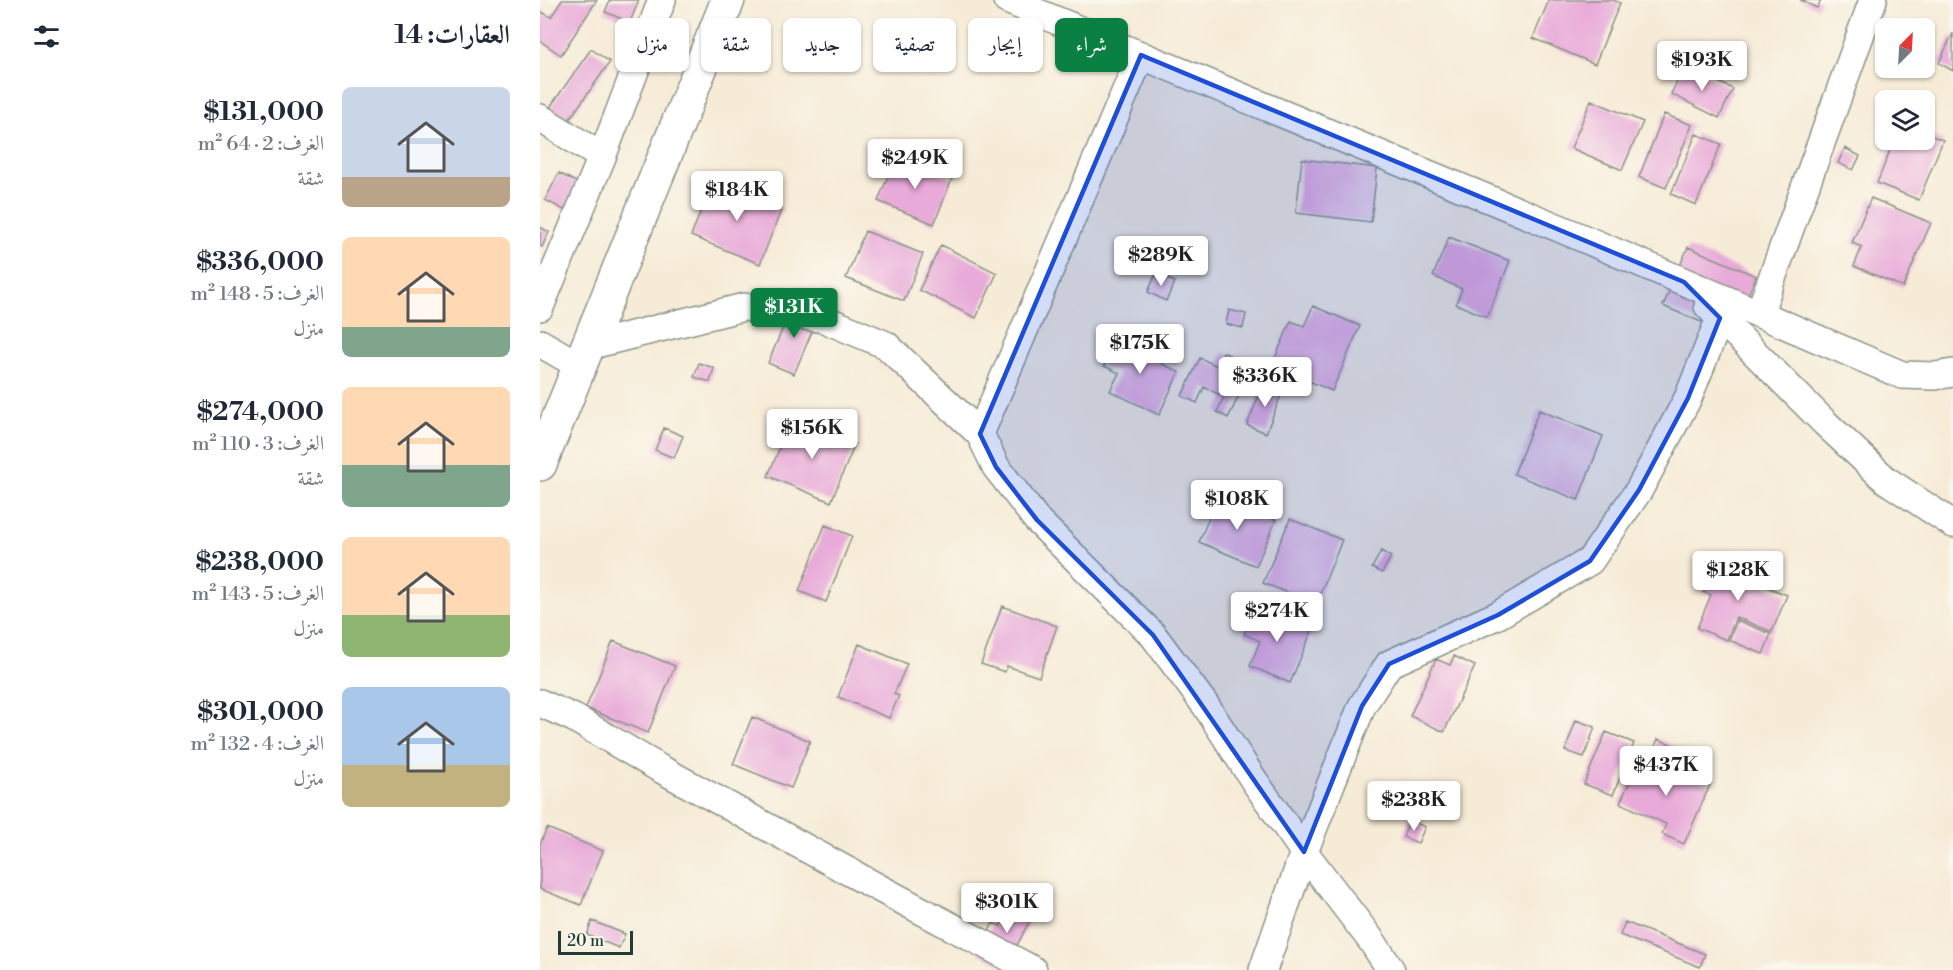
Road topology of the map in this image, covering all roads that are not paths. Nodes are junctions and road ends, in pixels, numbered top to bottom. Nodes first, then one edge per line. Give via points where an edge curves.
1 (662, 0) edge
2 (1873, 0) edge
3 (721, 3) edge
4 (1024, 3) edge
5 (1141, 55) junction
6 (540, 118) edge
7 (602, 157) junction
8 (1684, 282) junction
9 (540, 307) edge
10 (1759, 314) junction
11 (1720, 318) junction
12 (540, 343) edge
13 (584, 356) junction
14 (1953, 373) edge
15 (980, 434) junction
16 (540, 464) edge
17 (1953, 524) edge
18 (540, 703) edge
19 (1304, 852) junction
20 (1029, 969) edge
21 (1263, 970) edge
22 (1391, 970) edge

1 - 7 street
2 - 10 street
3 - 13 street
4 - 5 street
5 - 8 street
5 - 15 street
6 - 7 street
7 - 9 street
8 - 10 street
8 - 11 street
10 - 14 street via 1902,375
11 - 17 street via 1886,480
11 - 19 street via 1688,398 1640,490 1590,561 1498,615 1389,664 1362,706
12 - 13 street
13 - 15 street via 744,307 824,319 886,345
13 - 16 street
15 - 19 street via 996,467 1037,520 1153,635
18 - 20 street via 574,718
19 - 21 street
19 - 22 street

